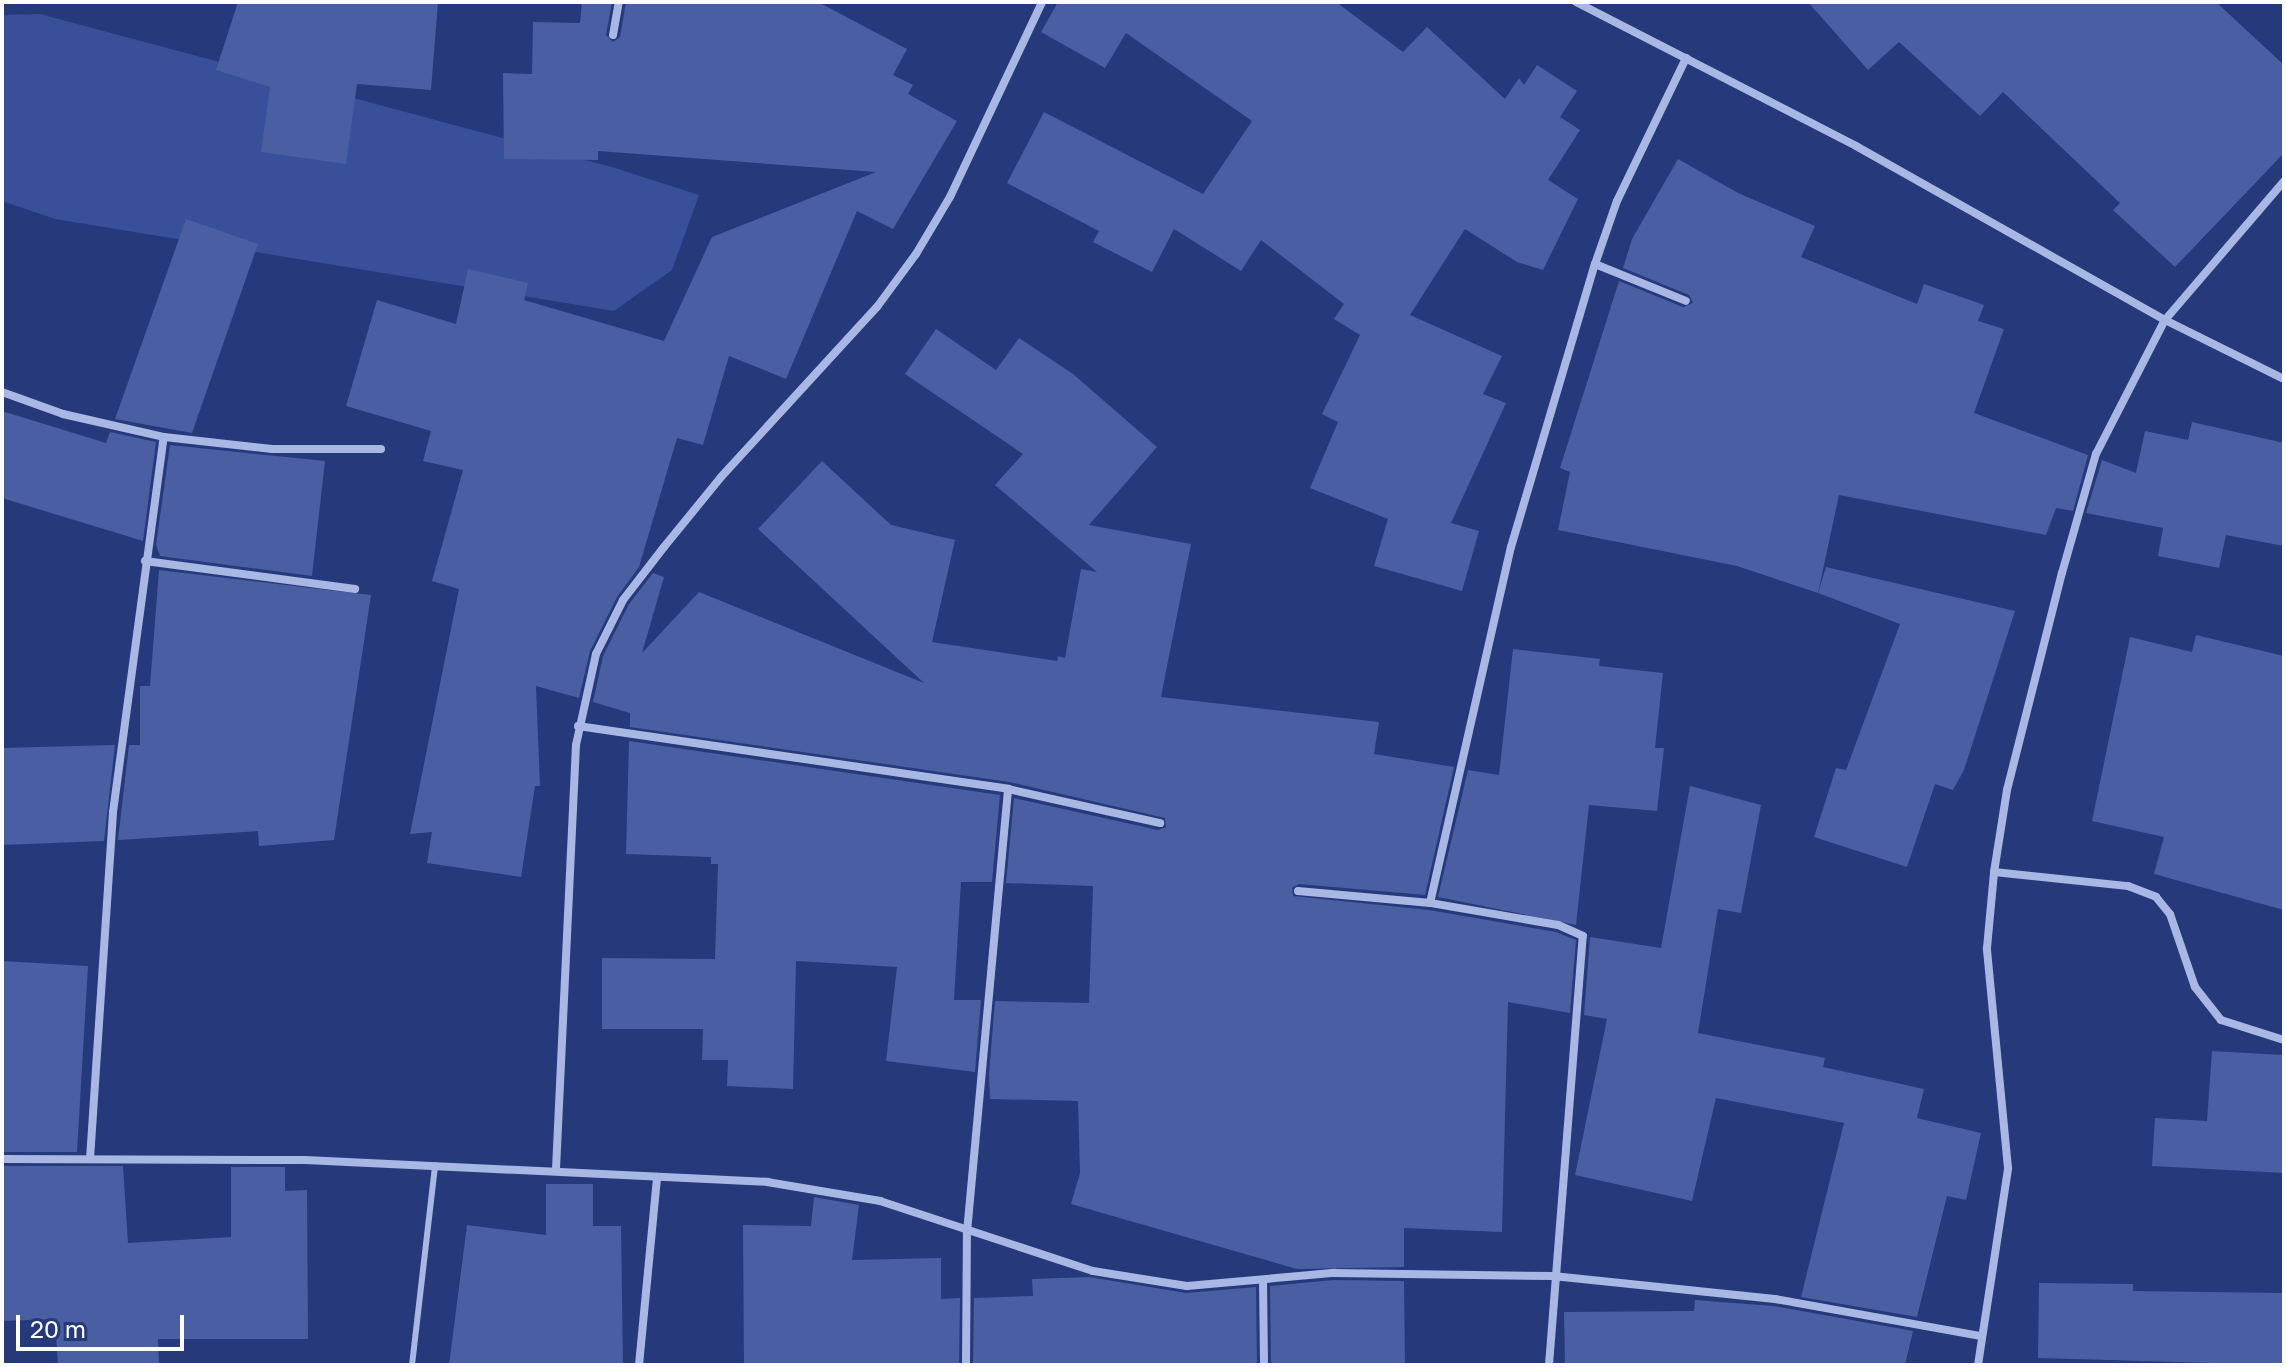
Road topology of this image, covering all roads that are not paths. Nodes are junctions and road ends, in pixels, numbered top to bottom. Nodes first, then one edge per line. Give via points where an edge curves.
1 (619, 2) edge
2 (1042, 2) edge
3 (1576, 2) edge
4 (613, 35) dead end
5 (1686, 58) junction
6 (2284, 181) edge
7 (1595, 264) junction
8 (1686, 301) dead end
9 (2165, 320) junction
10 (2284, 379) edge
11 (2, 392) edge
12 (164, 437) junction
13 (381, 449) dead end
14 (145, 561) junction
15 (355, 589) dead end
16 (578, 726) junction
17 (1008, 789) junction
18 (1160, 823) dead end
19 (1994, 872) junction
20 (1298, 891) dead end
21 (1430, 903) junction
22 (2284, 1040) edge
23 (2, 1159) edge
24 (90, 1159) junction
25 (435, 1165) junction
26 (556, 1169) junction
27 (657, 1177) junction
28 (967, 1232) junction
29 (1553, 1276) junction
30 (1263, 1280) junction
31 (1980, 1336) junction
32 (412, 1365) edge
33 (639, 1365) edge
34 (966, 1365) edge
35 (1264, 1365) edge
36 (1549, 1365) edge
37 (1978, 1365) edge

1 - 4 street
2 - 16 street via 950,197 916,254 877,307 721,477 623,600 596,654
3 - 5 street
5 - 7 street via 1617,201
5 - 9 street via 1869,153
6 - 9 street
7 - 8 street
7 - 21 street via 1511,547
9 - 10 street
9 - 19 street via 2096,454 2007,790
11 - 12 street via 63,414
12 - 13 street via 272,449
12 - 14 street
14 - 15 street
14 - 24 street via 113,812
16 - 17 street
16 - 26 street
17 - 18 street
17 - 28 street
19 - 22 street via 2128,886 2156,897 2170,914 2195,987 2221,1020
19 - 31 street via 1987,948 2008,1168
20 - 21 street
21 - 29 street via 1558,925 1583,936
23 - 24 street
24 - 25 street
25 - 26 street
25 - 32 lane
26 - 27 street
27 - 28 street via 767,1182 880,1201
27 - 33 street
28 - 30 street via 1109,1273 1187,1286
28 - 34 street
29 - 30 street via 1334,1273
29 - 31 street via 1775,1299
29 - 36 street
30 - 35 street
31 - 37 street

